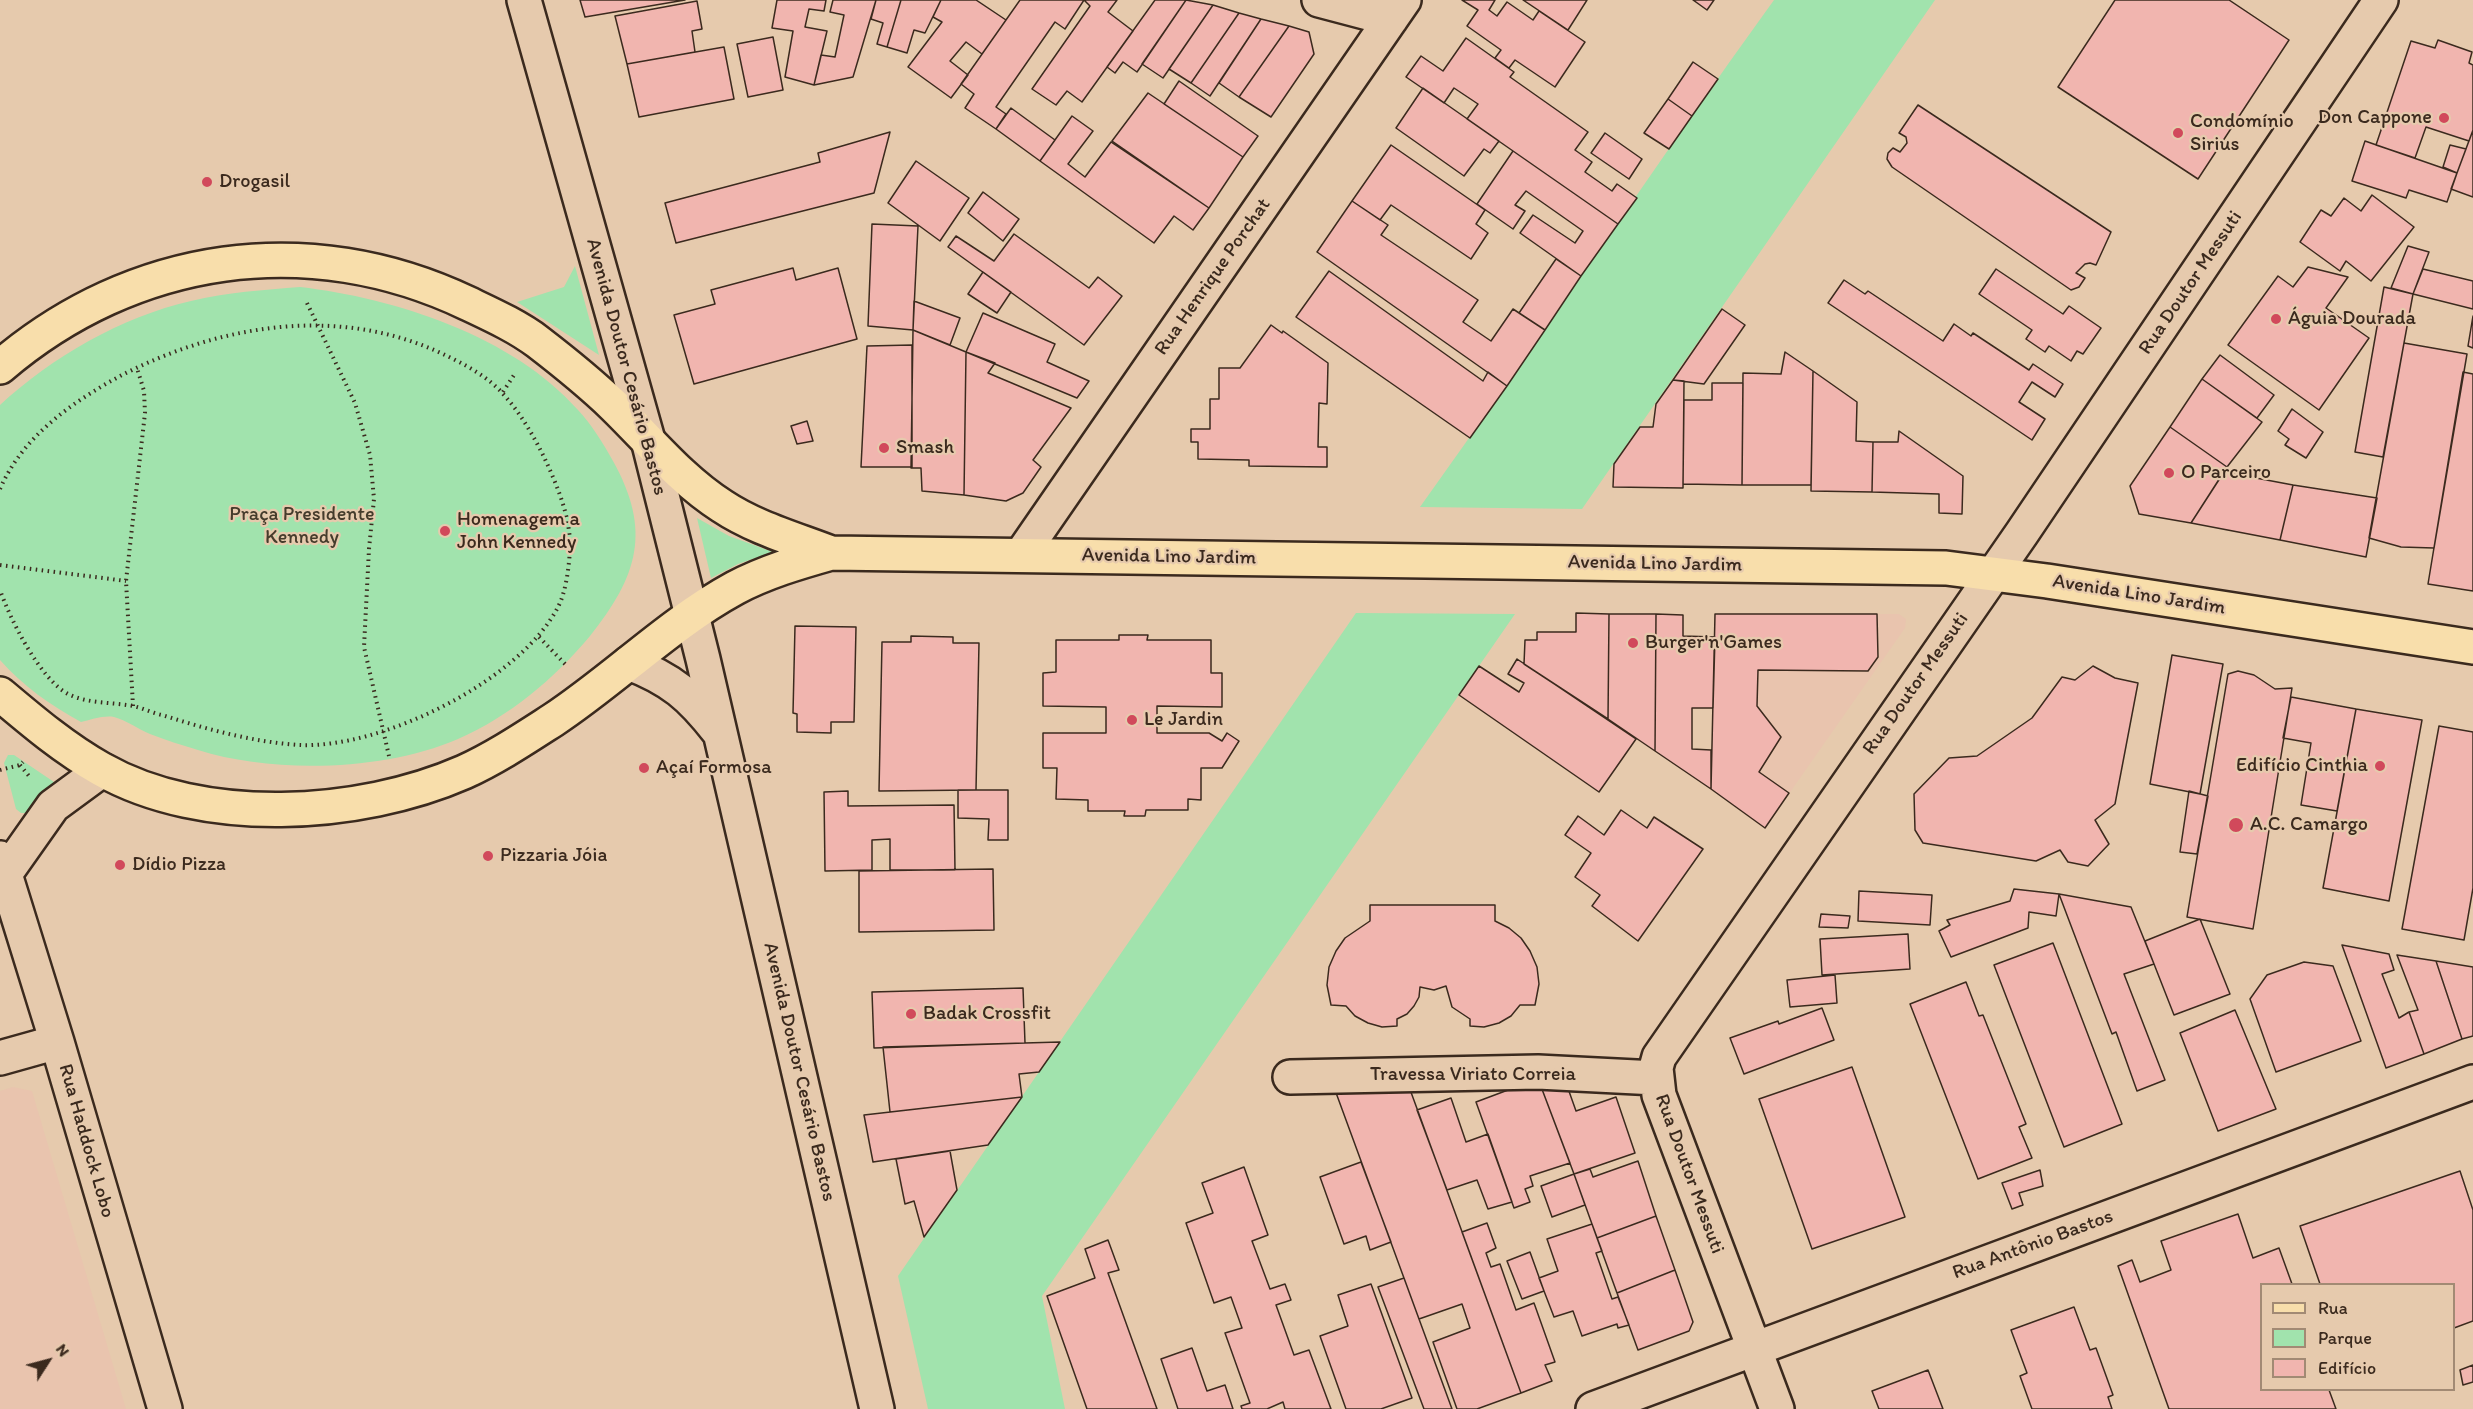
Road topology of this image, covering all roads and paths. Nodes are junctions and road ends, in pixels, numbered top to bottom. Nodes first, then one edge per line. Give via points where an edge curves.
1 (524, 0) edge
2 (1319, 0) edge
3 (2381, 0) edge
4 (1398, 10) edge
5 (292, 259) junction
6 (317, 325) junction
7 (0, 367) edge
8 (137, 368) junction
9 (648, 440) junction
10 (0, 489) edge
11 (831, 553) junction
12 (1021, 555) junction
13 (0, 565) edge
14 (1994, 574) junction
15 (126, 581) junction
16 (0, 590) edge
17 (691, 615) junction
18 (2473, 647) edge
19 (629, 663) junction
20 (0, 694) edge
21 (133, 706) junction
22 (383, 732) junction
23 (721, 735) junction
24 (102, 770) junction
25 (397, 795) junction
26 (2, 866) edge
27 (57, 1042) junction
28 (0, 1058) edge
29 (1290, 1077) dead end
30 (1656, 1078) junction
31 (2473, 1082) edge
32 (1754, 1349) junction
33 (165, 1409) edge
34 (877, 1409) edge
35 (1593, 1409) edge
36 (1777, 1409) edge

1 - 9 street, Avenida Doutor Cesário Bastos
2 - 4 street
3 - 14 street, Rua Doutor Messuti
4 - 12 street, Rua Henrique Porchat
5 - 6 path
5 - 7 main road via 237,261 160,277 111,296 66,321 23,347
5 - 9 main road via 386,273 439,290 477,308 535,340 613,405
6 - 8 path via 278,326 213,338
6 - 22 path via 355,403 370,455 374,499 364,647
6 - 22 path via 360,328 412,339 465,364 503,392 531,431 548,466 563,504 570,546 560,605 539,637 506,665 448,703
8 - 10 path via 90,392 33,438 9,468
8 - 15 path via 144,391 144,413
9 - 11 main road, Avenida Lino Jardim via 723,507 766,529
9 - 17 street, Avenida Doutor Cesário Bastos
11 - 12 main road, Avenida Lino Jardim
11 - 17 main road, Avenida Lino Jardim via 783,567 736,588
12 - 14 main road, Avenida Lino Jardim via 1946,568
13 - 15 path
14 - 18 main road, Avenida Lino Jardim
14 - 30 street, Rua Doutor Messuti via 1664,1047
15 - 21 path
16 - 21 path via 27,647 52,682 78,697
17 - 19 main road
17 - 23 street, Avenida Doutor Cesário Bastos
19 - 23 street, Avenida Doutor Cesário Bastos via 672,682 702,710
19 - 25 main road via 554,719 492,757 464,772
20 - 24 main road via 44,731
21 - 22 path via 263,741 302,745
22 - 25 path
23 - 34 street, Avenida Doutor Cesário Bastos
24 - 25 main road via 191,803 230,808 359,805
24 - 26 street, Rua Haddock Lobo via 53,806
26 - 27 street, Rua Haddock Lobo
27 - 28 street
27 - 33 street, Rua Haddock Lobo
29 - 30 street, Travessa Viriato Correia via 1538,1072
30 - 32 street, Rua Doutor Messuti
31 - 32 street, Rua Antônio Bastos
32 - 35 street, Rua Antônio Bastos
32 - 36 street, Rua Doutor Messuti

